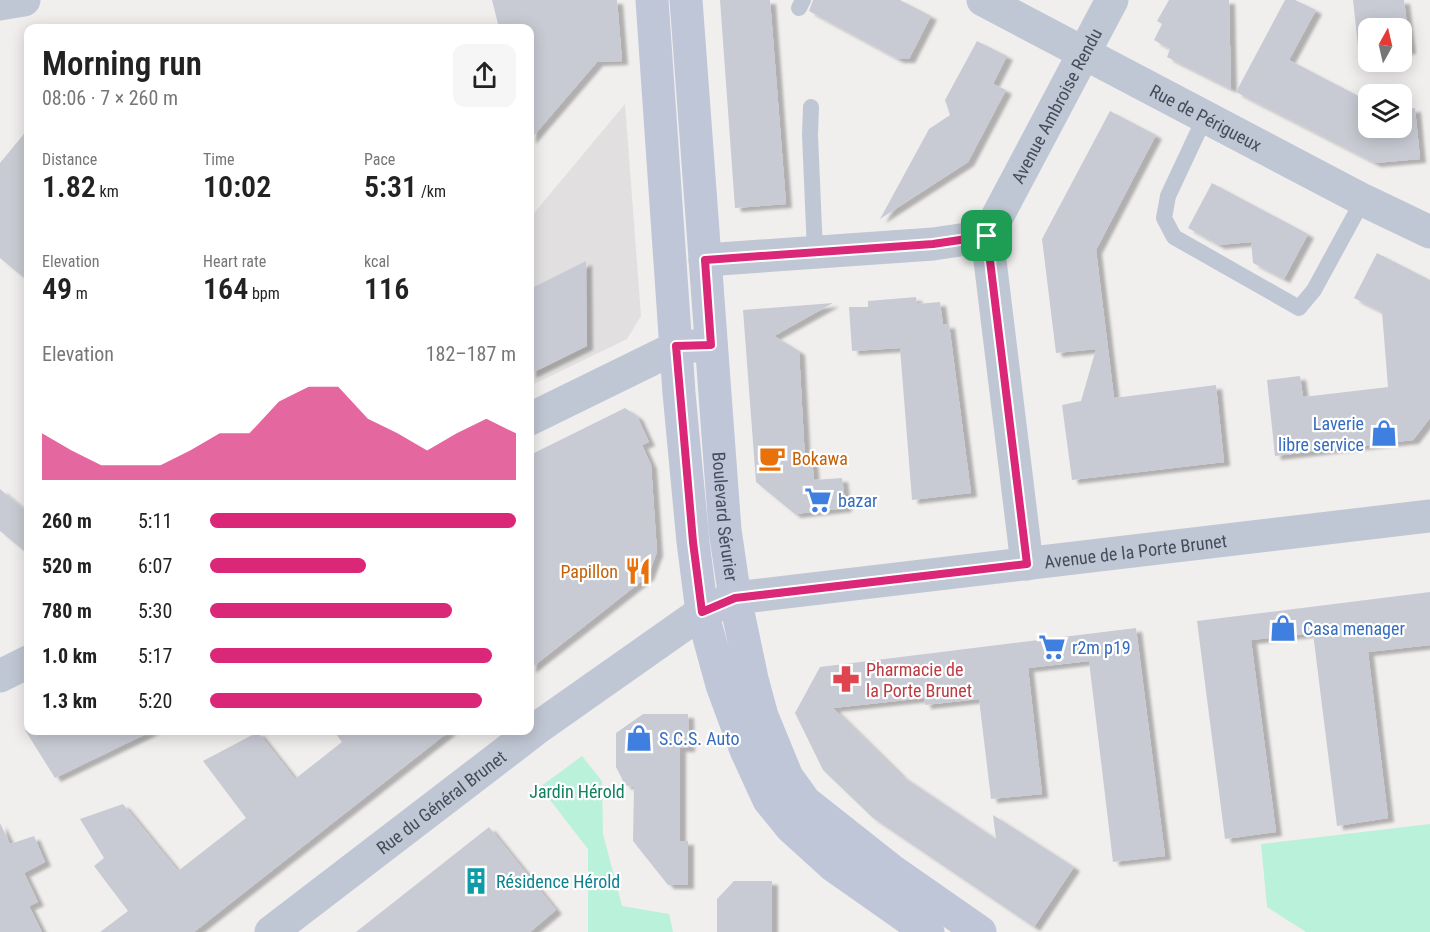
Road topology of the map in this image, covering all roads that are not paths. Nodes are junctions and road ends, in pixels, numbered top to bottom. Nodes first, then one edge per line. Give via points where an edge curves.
1 (24, 0) edge
2 (652, 0) edge
3 (686, 0) edge
4 (984, 0) edge
5 (1112, 0) edge
6 (0, 4) edge
7 (1083, 52) junction
8 (811, 107) dead end
9 (1205, 117) junction
10 (1363, 200) junction
11 (1430, 232) edge
12 (987, 236) junction
13 (815, 252) junction
14 (705, 260) junction
15 (711, 345) junction
16 (676, 346) junction
17 (534, 417) edge
18 (1430, 516) edge
19 (1027, 564) junction
20 (735, 598) junction
21 (702, 612) junction
22 (24, 664) edge
23 (0, 676) edge
24 (534, 731) edge
25 (528, 735) edge
26 (271, 932) edge
27 (928, 932) edge
28 (980, 932) edge

1 - 6 street
2 - 16 street, Boulevard Sérurier
3 - 14 street, Boulevard Sérurier
4 - 7 street, Rue de Périgueux
5 - 7 street, Avenue Ambroise Rendu
7 - 9 street, Rue de Périgueux
7 - 12 street, Avenue Ambroise Rendu
8 - 13 lane
9 - 10 street, Rue de Périgueux
9 - 10 lane via 1168,196 1164,218 1173,237 1299,308 1314,290
10 - 11 street, Rue de Périgueux
12 - 13 street
12 - 19 street
13 - 14 street
14 - 15 street, Boulevard Sérurier
15 - 16 street
15 - 20 street, Boulevard Sérurier via 725,530
16 - 17 street
16 - 21 street, Boulevard Sérurier
18 - 19 street, Avenue de la Porte Brunet
19 - 20 street, Avenue de la Porte Brunet
20 - 21 street, Avenue de la Porte Brunet
20 - 28 street, Boulevard Sérurier via 762,716 788,777 805,802 891,870
21 - 24 street, Rue du Général Brunet
21 - 27 street, Boulevard Sérurier via 722,686 769,800 791,827 834,866
22 - 23 street
25 - 26 street, Rue du Général Brunet

